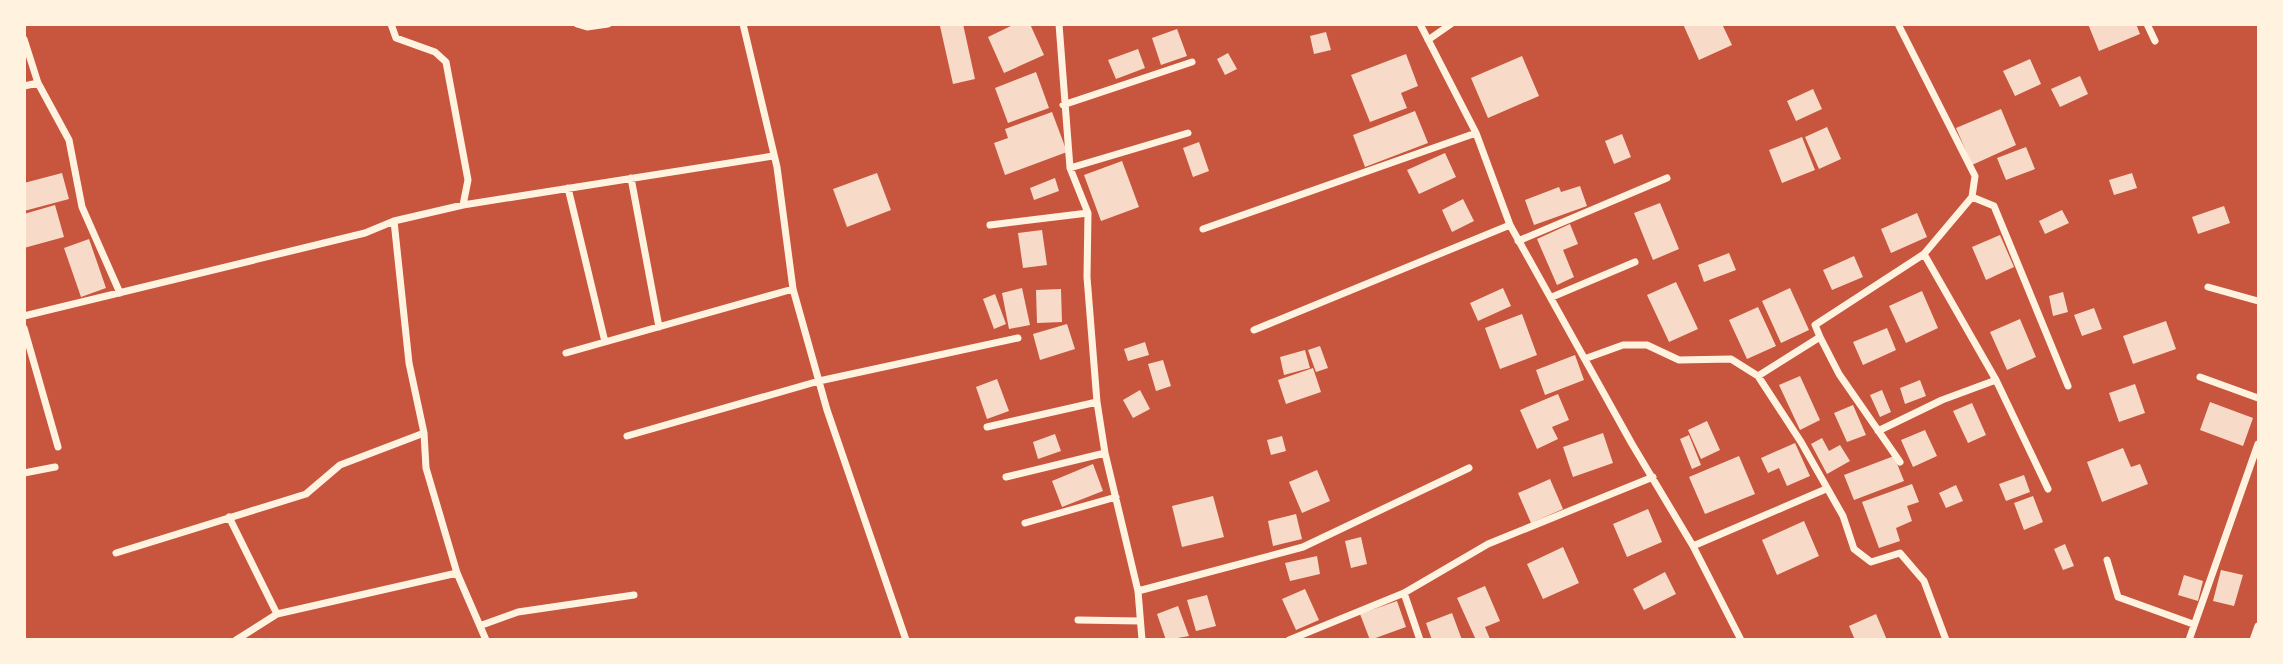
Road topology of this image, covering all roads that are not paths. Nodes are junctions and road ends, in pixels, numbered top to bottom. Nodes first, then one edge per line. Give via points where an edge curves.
1 (391, 24) edge
2 (577, 24) edge
3 (608, 24) edge
4 (743, 24) edge
5 (1059, 24) edge
6 (1420, 24) edge
7 (1451, 24) edge
8 (1898, 24) edge
9 (2147, 24) edge
10 (24, 39) edge
11 (1427, 40) junction
12 (2155, 41) dead end
13 (1192, 62) dead end
14 (38, 83) junction
15 (24, 86) edge
16 (1063, 105) junction
17 (1188, 133) dead end
18 (1475, 133) junction
19 (773, 156) junction
20 (1070, 169) junction
21 (631, 178) junction
22 (1667, 178) dead end
23 (568, 188) junction
24 (1972, 197) junction
25 (463, 205) junction
26 (1088, 213) junction
27 (394, 221) junction
28 (990, 225) dead end
29 (1510, 225) junction
30 (1203, 229) dead end
31 (1518, 241) junction
32 (1924, 254) junction
33 (1635, 262) dead end
34 (2208, 287) dead end
35 (793, 289) junction
36 (120, 293) junction
37 (1552, 298) junction
38 (2259, 301) edge
39 (24, 316) edge
40 (660, 327) junction
41 (24, 328) edge
42 (1254, 330) dead end
43 (1820, 337) junction
44 (1018, 338) dead end
45 (605, 342) junction
46 (566, 353) dead end
47 (1587, 358) junction
48 (1758, 376) junction
49 (2200, 377) dead end
50 (1996, 380) junction
51 (819, 381) junction
52 (2068, 386) dead end
53 (2259, 398) edge
54 (1097, 402) junction
55 (987, 427) dead end
56 (1878, 431) junction
57 (424, 433) junction
58 (627, 436) dead end
59 (2259, 444) edge
60 (58, 447) dead end
61 (1105, 453) junction
62 (1900, 462) dead end
63 (55, 467) dead end
64 (1469, 468) dead end
65 (24, 473) edge
66 (1006, 477) dead end
67 (1653, 477) junction
68 (1826, 489) junction
69 (2048, 489) dead end
70 (1116, 496) junction
71 (229, 517) junction
72 (1025, 523) dead end
73 (1693, 546) junction
74 (116, 553) dead end
75 (2107, 559) dead end
76 (457, 573) junction
77 (1138, 591) junction
78 (1404, 593) junction
79 (634, 595) dead end
80 (278, 614) junction
81 (1078, 620) dead end
82 (1140, 621) junction
83 (2193, 624) junction
84 (482, 625) junction
85 (2259, 626) edge
86 (236, 639) edge
87 (486, 639) edge
88 (906, 639) edge
89 (1142, 639) edge
90 (1289, 639) edge
91 (1420, 639) edge
92 (1741, 639) edge
93 (1946, 639) edge
94 (2189, 639) edge
95 (2253, 639) edge

1 - 25 street via 396,38 435,52 446,62 468,180
2 - 3 street
4 - 19 street
5 - 16 street
6 - 11 street
7 - 11 street
8 - 24 street via 1975,176
9 - 12 street
10 - 14 street
11 - 18 street
13 - 16 street
14 - 15 street
14 - 36 street via 69,140 82,207
16 - 20 street
17 - 20 street
18 - 29 street
18 - 30 street
19 - 21 street
19 - 35 street
20 - 26 street
21 - 23 street
21 - 40 street
22 - 31 street
23 - 25 street
23 - 45 street
24 - 32 street
24 - 52 street via 1994,206
25 - 27 street
26 - 28 street
26 - 54 street via 1087,277
27 - 36 street via 365,233
27 - 57 street via 409,363
29 - 31 street
29 - 42 street
31 - 37 street
32 - 43 street via 1815,325
32 - 50 street
33 - 37 street
34 - 38 street
35 - 40 street
35 - 51 street
36 - 39 street
37 - 47 street
40 - 45 street
41 - 60 street
43 - 48 street
43 - 56 street
44 - 51 street
45 - 46 street
47 - 48 street via 1623,345 1647,345 1679,360 1731,359
47 - 67 street
48 - 68 street
49 - 53 street
50 - 56 street
50 - 69 street
51 - 58 street
51 - 88 street
54 - 55 street
54 - 61 street
56 - 62 street
57 - 71 street via 340,465 306,494
57 - 76 street via 426,468
59 - 83 street
61 - 66 street
61 - 70 street
63 - 65 street
64 - 77 street via 1303,547
67 - 73 street
67 - 78 street via 1488,544
68 - 73 street
68 - 93 street via 1843,516 1854,549 1871,562 1900,553 1924,580
70 - 72 street
70 - 77 street
71 - 74 street
71 - 80 street
73 - 92 street
75 - 83 street via 2118,597
76 - 80 street
76 - 84 street
77 - 82 street
78 - 90 street
78 - 91 street
79 - 84 street via 518,612
80 - 86 street
81 - 82 street
82 - 89 street
83 - 94 street
84 - 87 street
85 - 95 street

